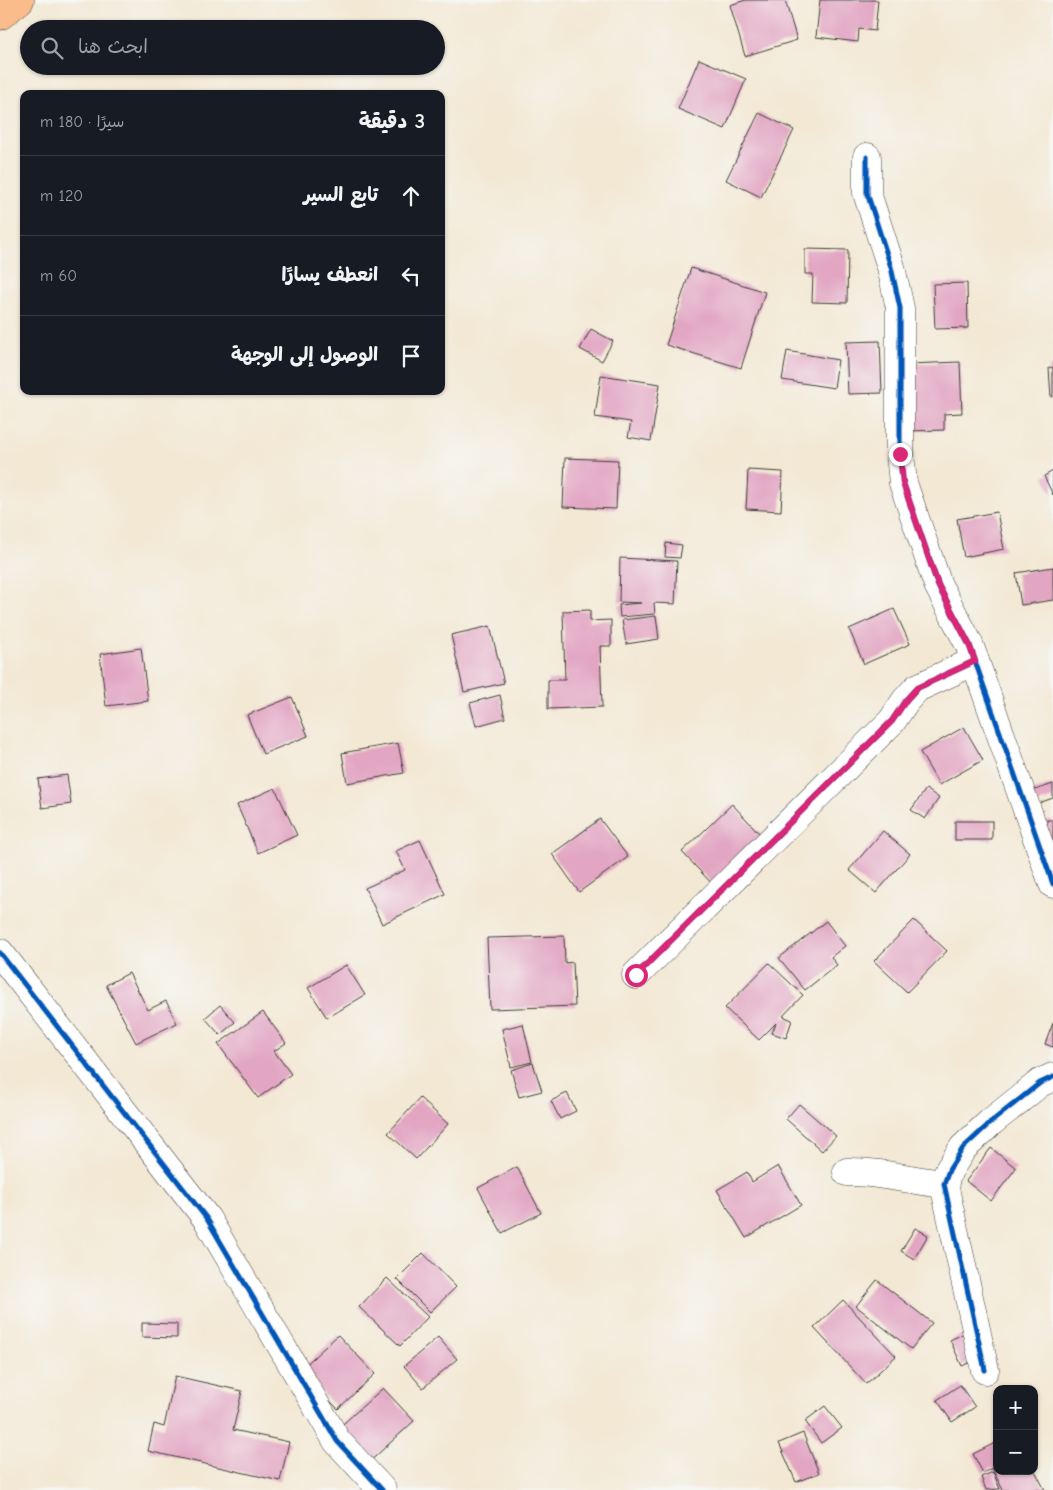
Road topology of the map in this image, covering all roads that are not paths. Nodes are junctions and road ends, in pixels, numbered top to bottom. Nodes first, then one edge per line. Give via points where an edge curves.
1 (20, 0) edge
2 (0, 16) edge
3 (867, 157) dead end
4 (975, 661) junction
5 (1053, 884) edge
6 (0, 953) edge
7 (636, 975) dead end
8 (1053, 1078) edge
9 (847, 1172) dead end
10 (944, 1184) junction
11 (985, 1370) dead end
12 (382, 1490) edge

1 - 2 highway
3 - 4 street via 867,193 891,267 900,308 900,454 903,483 938,585
4 - 5 street
4 - 7 street via 917,688 892,721
6 - 12 street via 207,1219 337,1441
8 - 10 street via 1040,1083 963,1148
9 - 10 street
10 - 11 street

